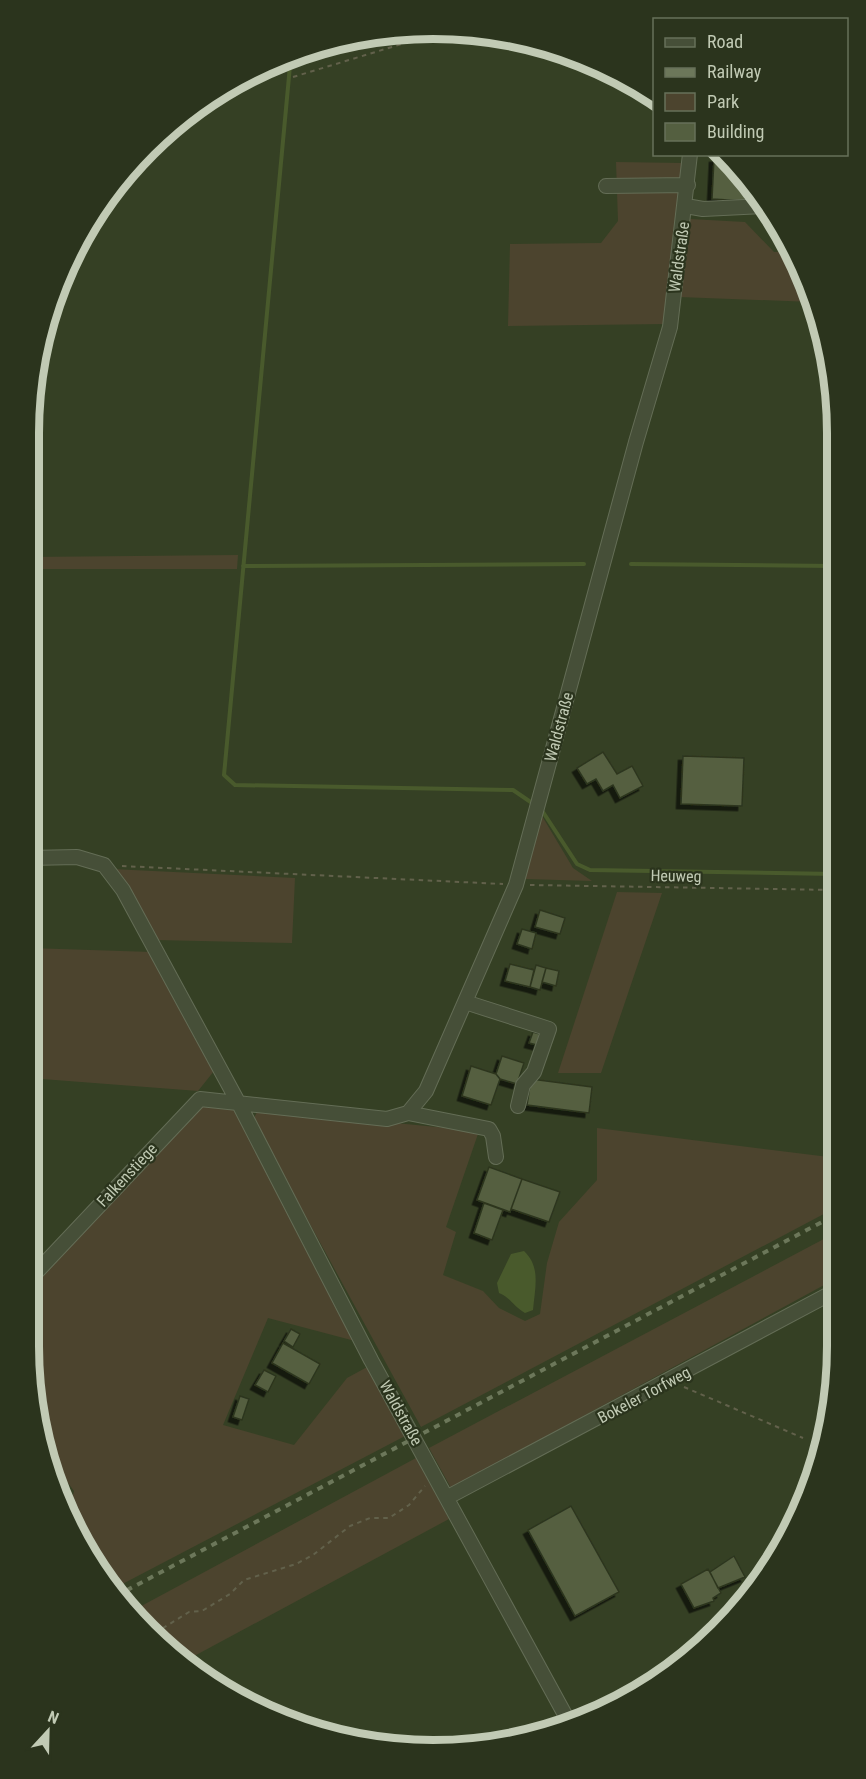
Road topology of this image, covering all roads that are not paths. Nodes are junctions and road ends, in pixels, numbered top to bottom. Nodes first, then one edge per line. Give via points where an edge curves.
1 (690, 156) edge
2 (688, 185) junction
3 (606, 186) dead end
4 (686, 206) junction
5 (756, 206) edge
6 (39, 858) edge
7 (465, 1002) junction
8 (238, 1102) junction
9 (518, 1106) dead end
10 (408, 1113) junction
11 (495, 1157) dead end
12 (39, 1268) edge
13 (827, 1295) edge
14 (448, 1497) junction
15 (566, 1717) edge

1 - 2 street, Waldstraße
2 - 3 street
2 - 4 street, Waldstraße
4 - 5 street
4 - 7 street, Waldstraße via 670,327 532,828 516,885
6 - 8 street, Waldstraße via 77,857 104,865 123,890
7 - 9 street via 549,1029 534,1072 523,1085
7 - 10 street, Waldstraße via 426,1091
8 - 10 street via 387,1119
8 - 12 street, Falkenstiege via 200,1099
8 - 14 street, Waldstraße via 371,1360
10 - 11 street via 489,1129
13 - 14 street, Bokeler Torfweg
14 - 15 street, Waldstraße

